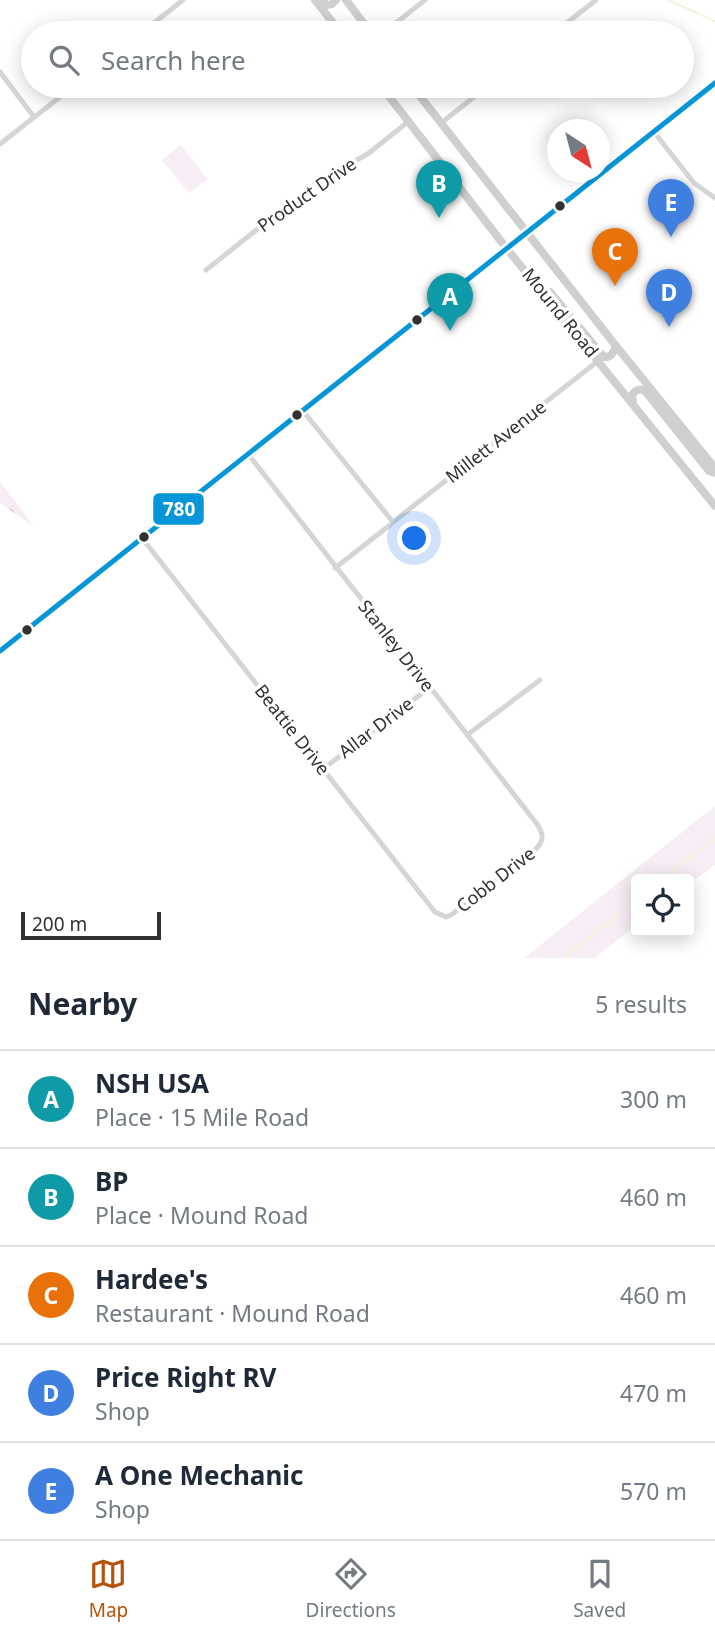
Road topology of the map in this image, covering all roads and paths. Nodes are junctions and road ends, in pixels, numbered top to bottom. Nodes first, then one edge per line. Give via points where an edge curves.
1 (183, 0) edge
2 (315, 0) edge
3 (322, 0) edge
4 (336, 0) edge
5 (346, 0) edge
6 (425, 0) edge
7 (596, 0) edge
8 (156, 21) edge
9 (332, 21) edge
10 (362, 21) edge
11 (398, 21) edge
12 (569, 21) edge
13 (0, 72) edge
14 (715, 83) edge
15 (59, 98) edge
16 (393, 98) edge
17 (421, 98) edge
18 (473, 98) edge
19 (34, 117) junction
20 (409, 121) junction
21 (441, 123) junction
22 (654, 132) junction
23 (0, 144) edge
24 (715, 198) edge
25 (527, 233) junction
26 (507, 249) junction
27 (522, 266) junction
28 (206, 270) dead end
29 (616, 346) junction
30 (598, 361) junction
31 (633, 404) junction
32 (303, 411) junction
33 (248, 454) junction
34 (715, 470) edge
35 (715, 506) edge
36 (391, 524) junction
37 (142, 538) junction
38 (335, 568) junction
39 (0, 651) edge
40 (540, 680) dead end
41 (429, 688) junction
42 (467, 735) junction
43 (323, 769) junction
44 (543, 839) joint
45 (446, 917) joint

1 - 8 street
2 - 9 main road
3 - 4 main road via 327,5
5 - 10 main road
6 - 11 street
7 - 12 street
13 - 19 street
14 - 22 main road
15 - 19 street
16 - 20 main road, Mound Road
17 - 21 main road, Mound Road
18 - 21 street
19 - 23 street
20 - 26 main road, Mound Road
20 - 28 street, Product Drive via 369,153 299,196
21 - 25 main road, Mound Road
22 - 24 street via 694,183
22 - 25 main road
25 - 26 main road
25 - 29 main road, Mound Road
26 - 27 main road, Mound Road
26 - 32 main road
27 - 29 main road via 537,277 604,357
27 - 30 main road, Mound Road
29 - 34 main road, Mound Road
30 - 31 main road, Mound Road
30 - 36 street, Millett Avenue
31 - 34 main road via 633,393 645,391 709,471
31 - 35 main road, Mound Road
32 - 33 main road
32 - 36 street
33 - 37 main road
33 - 38 street, Stanley Drive
36 - 38 street, Millett Avenue
37 - 39 main road
37 - 43 street, Beattie Drive
38 - 41 street, Stanley Drive
40 - 42 street
41 - 42 street, Stanley Drive
41 - 43 street, Allar Drive
42 - 44 street, Stanley Drive via 537,824
43 - 45 street, Beattie Drive via 431,908
44 - 45 street, Cobb Drive

